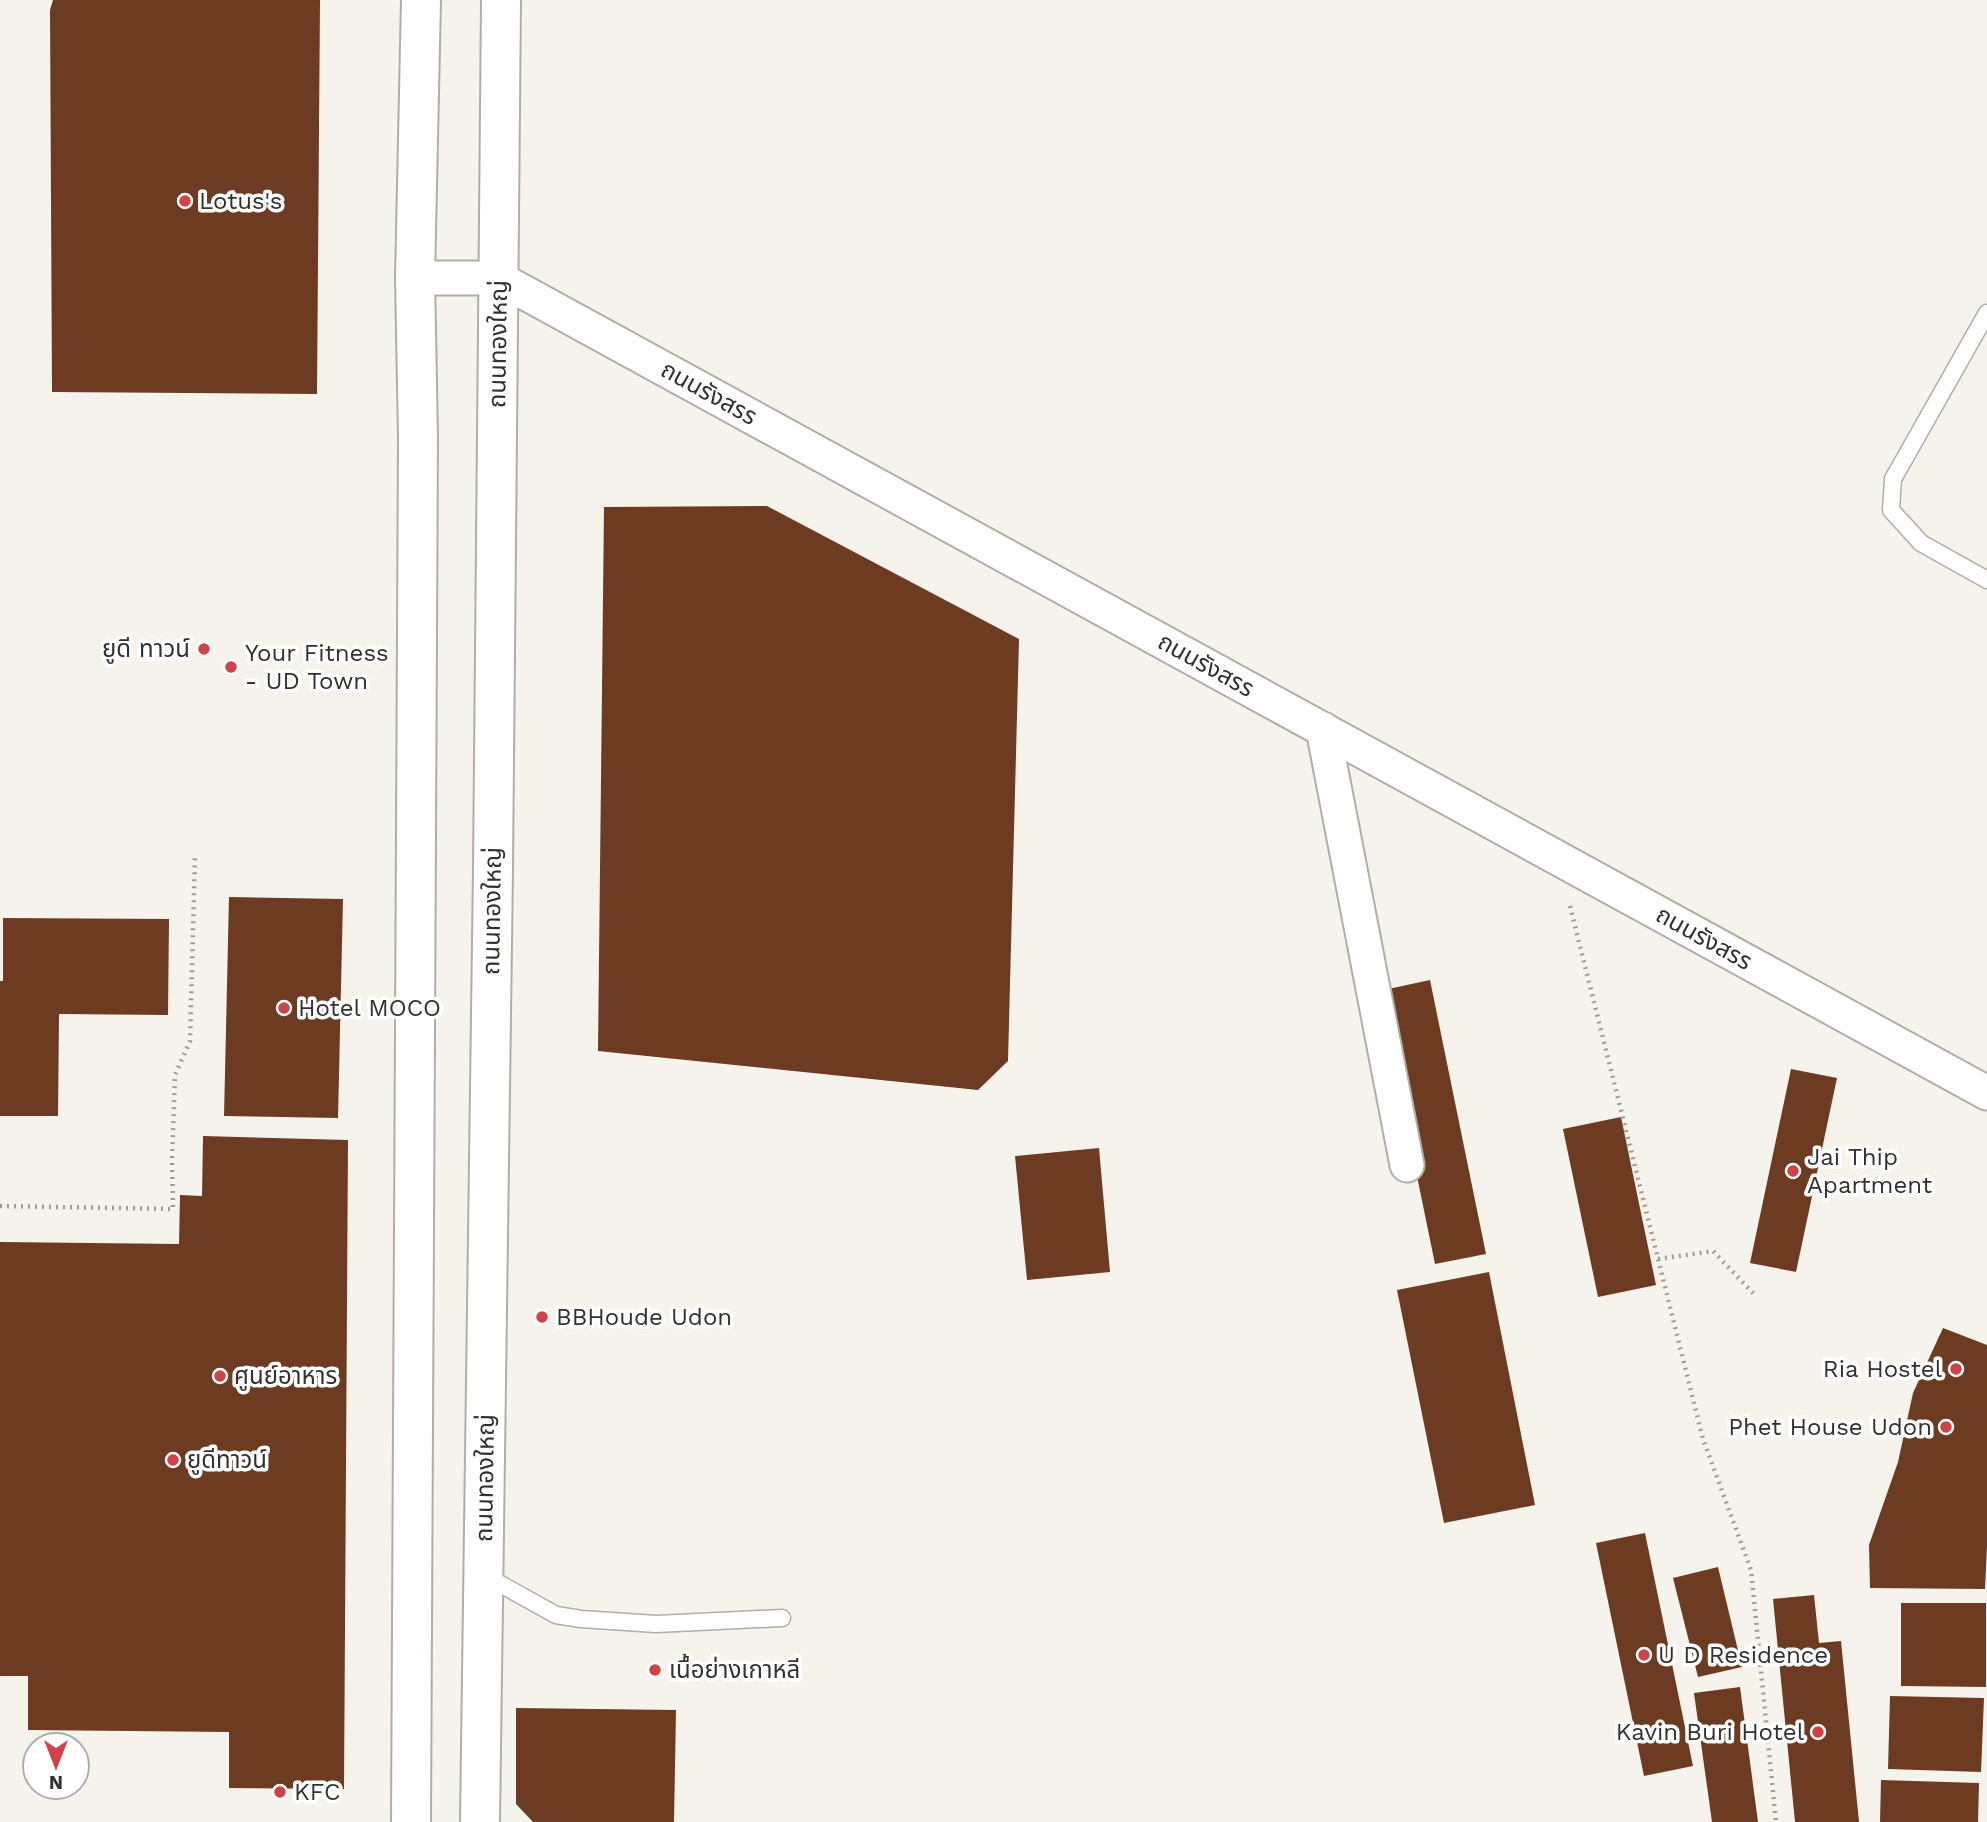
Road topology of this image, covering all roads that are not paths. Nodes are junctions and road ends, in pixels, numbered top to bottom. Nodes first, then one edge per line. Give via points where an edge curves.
1 (421, 0) edge
2 (501, 0) edge
3 (415, 278) junction
4 (498, 278) junction
5 (1987, 313) edge
6 (1987, 580) edge
7 (1323, 729) junction
8 (1987, 1093) edge
9 (1407, 1165) dead end
10 (484, 1575) junction
11 (782, 1618) dead end
12 (411, 1822) edge
13 (480, 1822) edge

1 - 3 street
2 - 4 street, ถนนทองใหญ่
3 - 4 street, ถนนรังสรร
3 - 12 street
4 - 7 street, ถนนรังสรร
4 - 10 street, ถนนทองใหญ่
5 - 6 lane via 1893,479 1891,510 1921,543
7 - 8 street, ถนนรังสรร
7 - 9 street
10 - 11 lane via 556,1615 581,1619 656,1624
10 - 13 street, ถนนทองใหญ่

